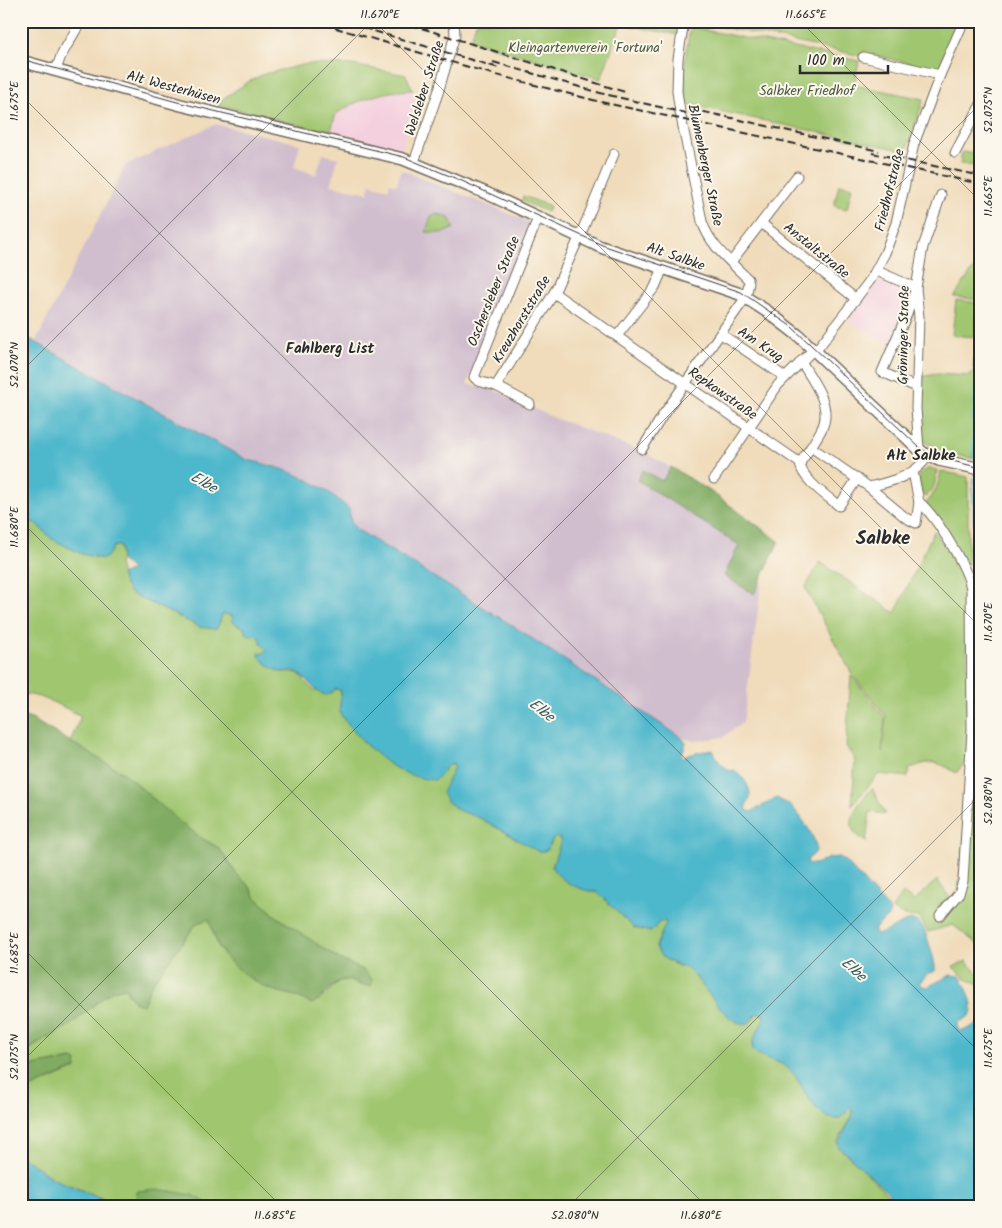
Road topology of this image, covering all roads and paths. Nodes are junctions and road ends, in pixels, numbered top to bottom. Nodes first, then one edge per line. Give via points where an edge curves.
1 (81, 21) edge
2 (454, 21) edge
3 (684, 21) edge
4 (964, 21) edge
5 (863, 57) dead end
6 (21, 61) edge
7 (56, 70) junction
8 (940, 75) junction
9 (981, 104) edge
10 (320, 138) joint
11 (955, 153) dead end
12 (614, 154) dead end
13 (414, 162) junction
14 (797, 176) dead end
15 (941, 195) dead end
16 (538, 218) junction
17 (761, 223) junction
18 (580, 238) junction
19 (731, 262) junction
20 (664, 268) junction
21 (877, 271) junction
22 (916, 288) junction
23 (554, 293) junction
24 (746, 297) junction
25 (856, 299) junction
26 (721, 334) junction
27 (616, 336) junction
28 (814, 351) junction
29 (801, 361) junction
30 (785, 377) junction
31 (685, 384) junction
32 (496, 386) junction
33 (916, 387) junction
34 (530, 404) dead end
35 (748, 428) junction
36 (811, 447) junction
37 (642, 449) dead end
38 (923, 452) junction
39 (800, 463) junction
40 (981, 469) edge
41 (913, 472) junction
42 (714, 479) dead end
43 (857, 479) junction
44 (869, 487) junction
45 (919, 502) junction
46 (940, 916) dead end

1 - 7 street via 60,56
2 - 13 street, Welsleber Straße via 455,35
3 - 19 street, Blumenberger Straße via 677,77 682,120 703,224 710,239
4 - 8 street, Friedhofstraße
5 - 8 street
6 - 7 main road, Alt Westerhüsen
7 - 10 main road, Alt Westerhüsen via 180,105
8 - 21 street, Friedhofstraße via 912,151 893,234
9 - 11 street
10 - 13 main road, Alt Salbke
12 - 18 street, Kreuzhorststraße
13 - 16 main road, Alt Salbke
14 - 17 street
15 - 22 street, Gröninger Straße via 923,247
16 - 18 main road, Alt Salbke
16 - 32 street, Oschersleber Straße via 474,375 476,380
17 - 19 street
17 - 25 street, Anstaltstraße
18 - 20 main road, Alt Salbke
18 - 23 street, Kreuzhorststraße
19 - 24 street, Blumenberger Straße via 749,280
20 - 24 main road, Alt Salbke
20 - 27 street via 655,287
21 - 22 street
21 - 25 street, Friedhofstraße
22 - 33 street, Gröninger Straße via 919,317
22 - 33 street via 882,372
23 - 27 street, Repkowstraße
23 - 32 street, Kreuzhorststraße
24 - 26 street
24 - 28 main road, Alt Salbke
25 - 28 street, Friedhofstraße
26 - 30 street, Am Krug
26 - 31 street
27 - 31 street, Repkowstraße
28 - 29 street, Friedhofstraße
28 - 38 main road, Alt Salbke
29 - 30 street, Friedhofstraße
29 - 36 street via 821,394 825,414 823,426
30 - 35 street, Friedhofstraße
31 - 35 street, Repkowstraße
31 - 37 street
32 - 34 street
33 - 38 street, Gröninger Straße via 916,433
35 - 39 street, Repkowstraße
35 - 42 street, Friedhofstraße
36 - 39 street
36 - 43 street
38 - 40 main road, Alt Salbke via 948,462
38 - 41 street via 924,462
39 - 43 street, Repkowstraße via 809,480 839,506
41 - 44 street
41 - 45 street
43 - 44 street
44 - 45 street via 916,523
45 - 46 street via 936,522 965,571 971,590 972,730 963,882 959,893

